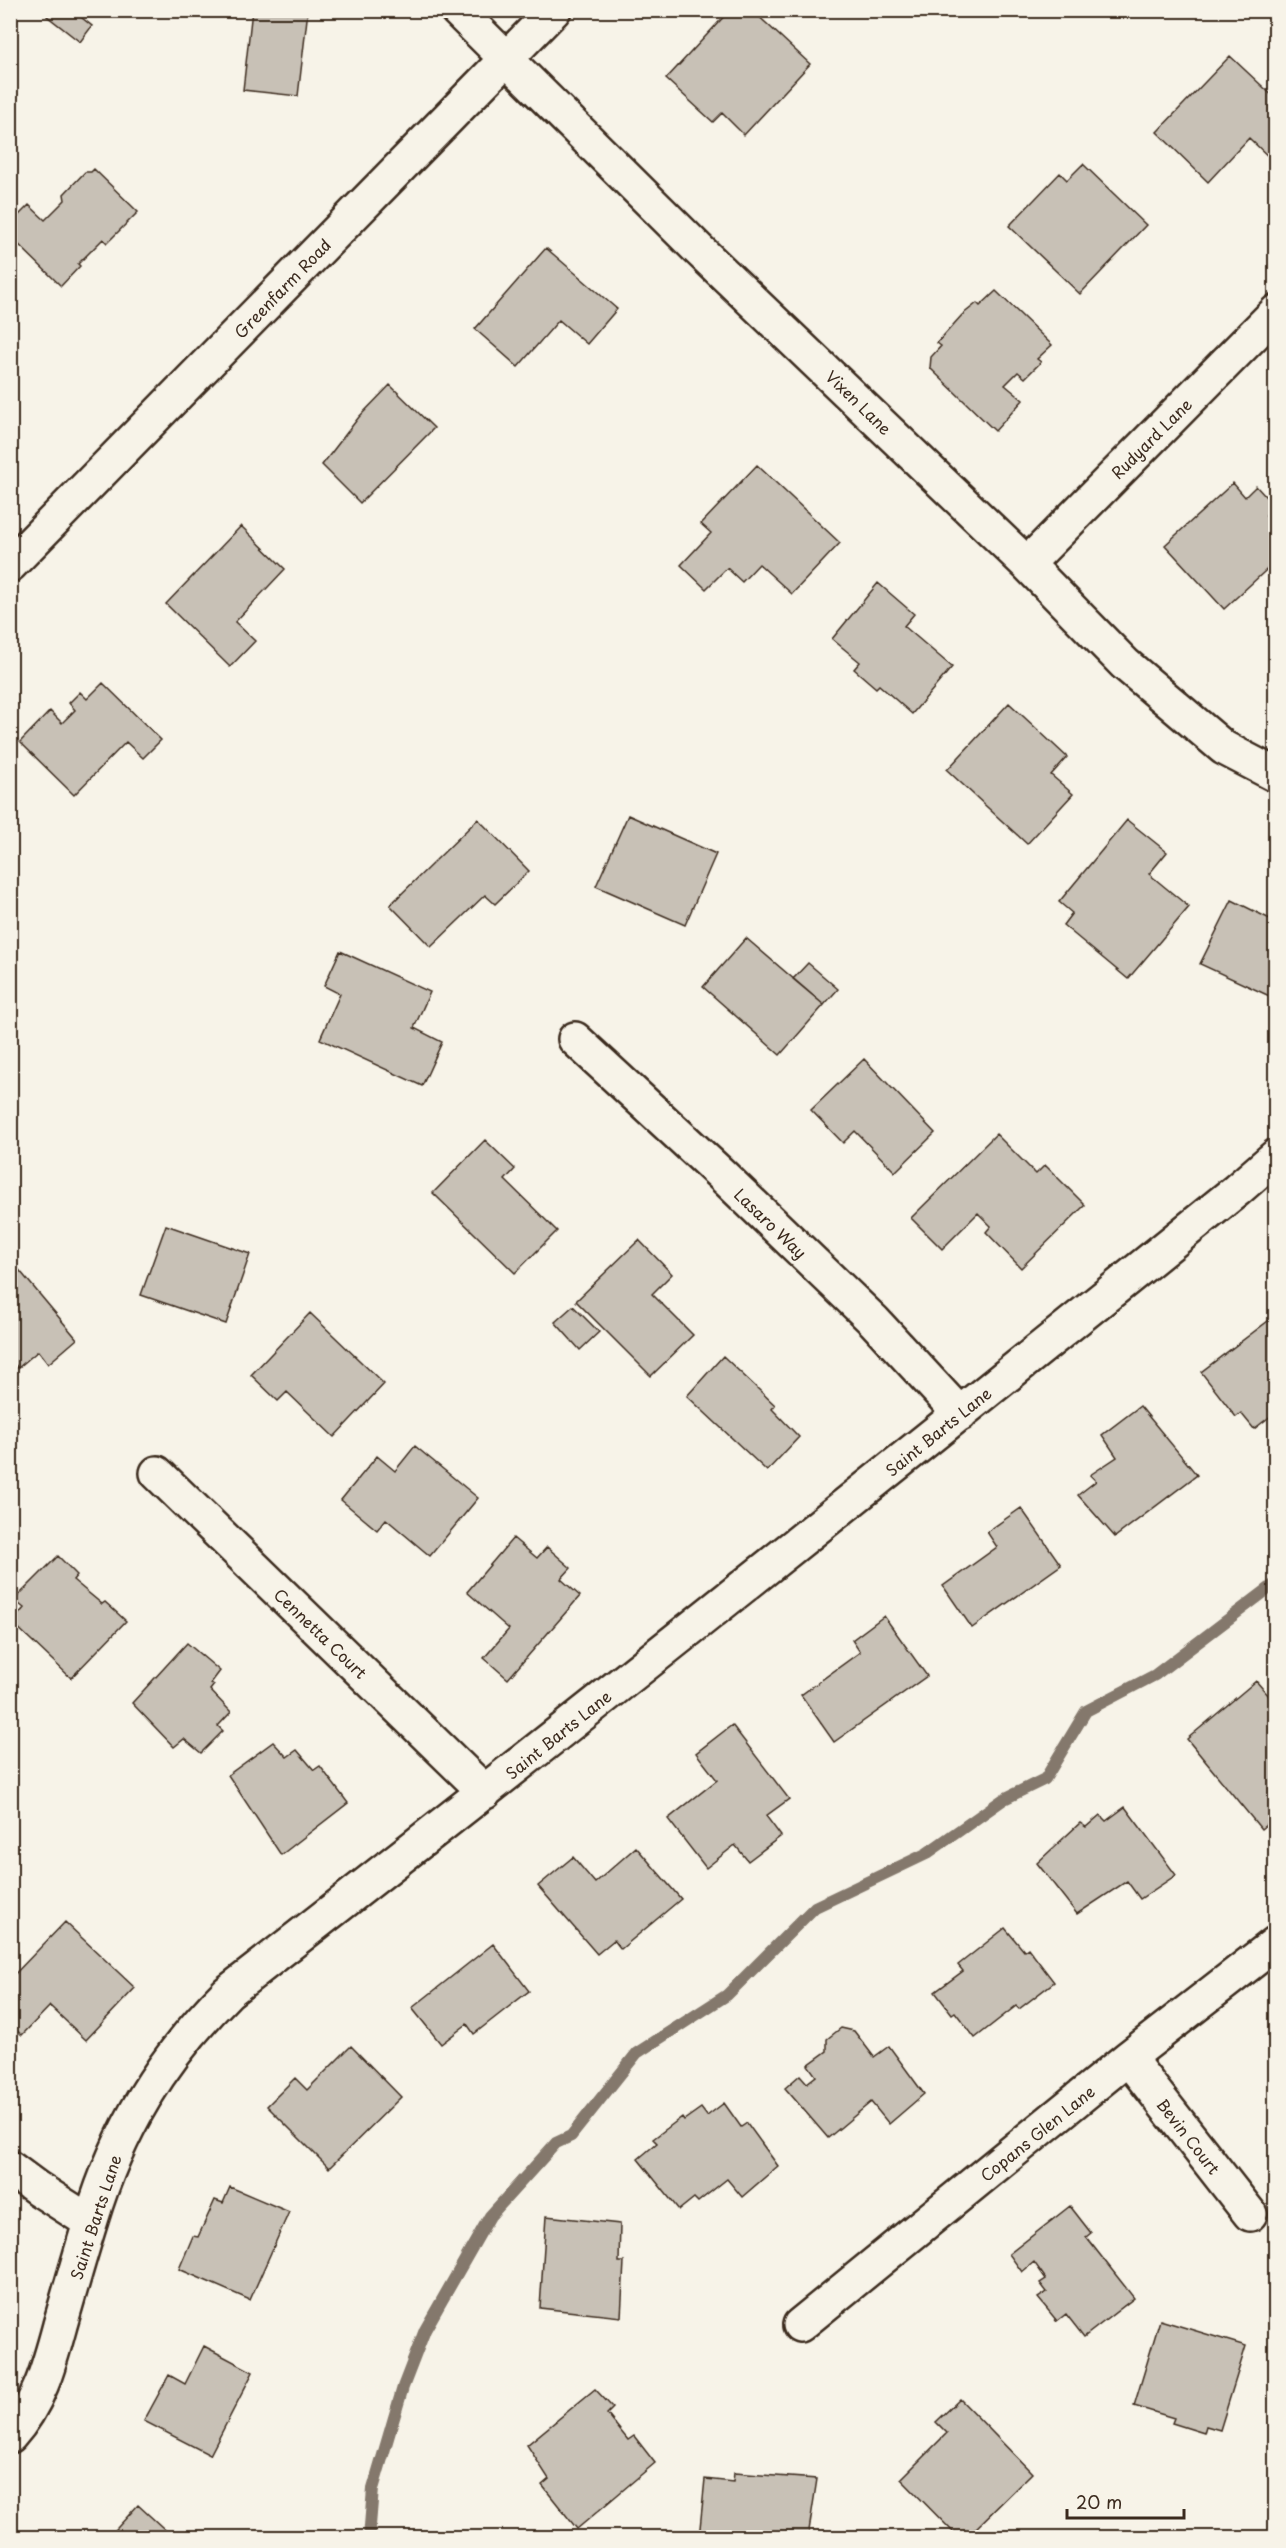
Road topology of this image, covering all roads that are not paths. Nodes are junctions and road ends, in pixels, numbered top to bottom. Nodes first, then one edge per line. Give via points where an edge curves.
1 (457, 10) edge
2 (554, 10) edge
3 (506, 60) junction
4 (1275, 312) edge
5 (1027, 564) junction
6 (10, 566) edge
7 (1275, 775) edge
8 (575, 1040) dead end
9 (1275, 1156) edge
10 (960, 1414) junction
11 (157, 1473) dead end
12 (485, 1792) junction
13 (1275, 1943) edge
14 (1128, 2058) junction
15 (10, 2168) edge
16 (1250, 2214) dead end
17 (90, 2222) junction
18 (800, 2325) dead end
19 (10, 2436) edge

1 - 3 street, Vixen Lane
2 - 3 street, Greenfarm Road
3 - 5 street, Vixen Lane
3 - 6 street, Greenfarm Road
4 - 5 street, Rudyard Lane
5 - 7 street, Vixen Lane via 1125,664 1224,748
8 - 10 street, Lasaro Way via 874,1321
9 - 10 street, Saint Barts Lane
10 - 12 street, Saint Barts Lane
11 - 12 street, Cennetta Court
12 - 17 street, Saint Barts Lane via 228,1992 195,2025 129,2122
13 - 14 street, Copans Glen Lane
14 - 16 street, Bevin Court
14 - 18 street, Copans Glen Lane
15 - 17 street
17 - 19 street, Saint Barts Lane via 43,2386 23,2422

